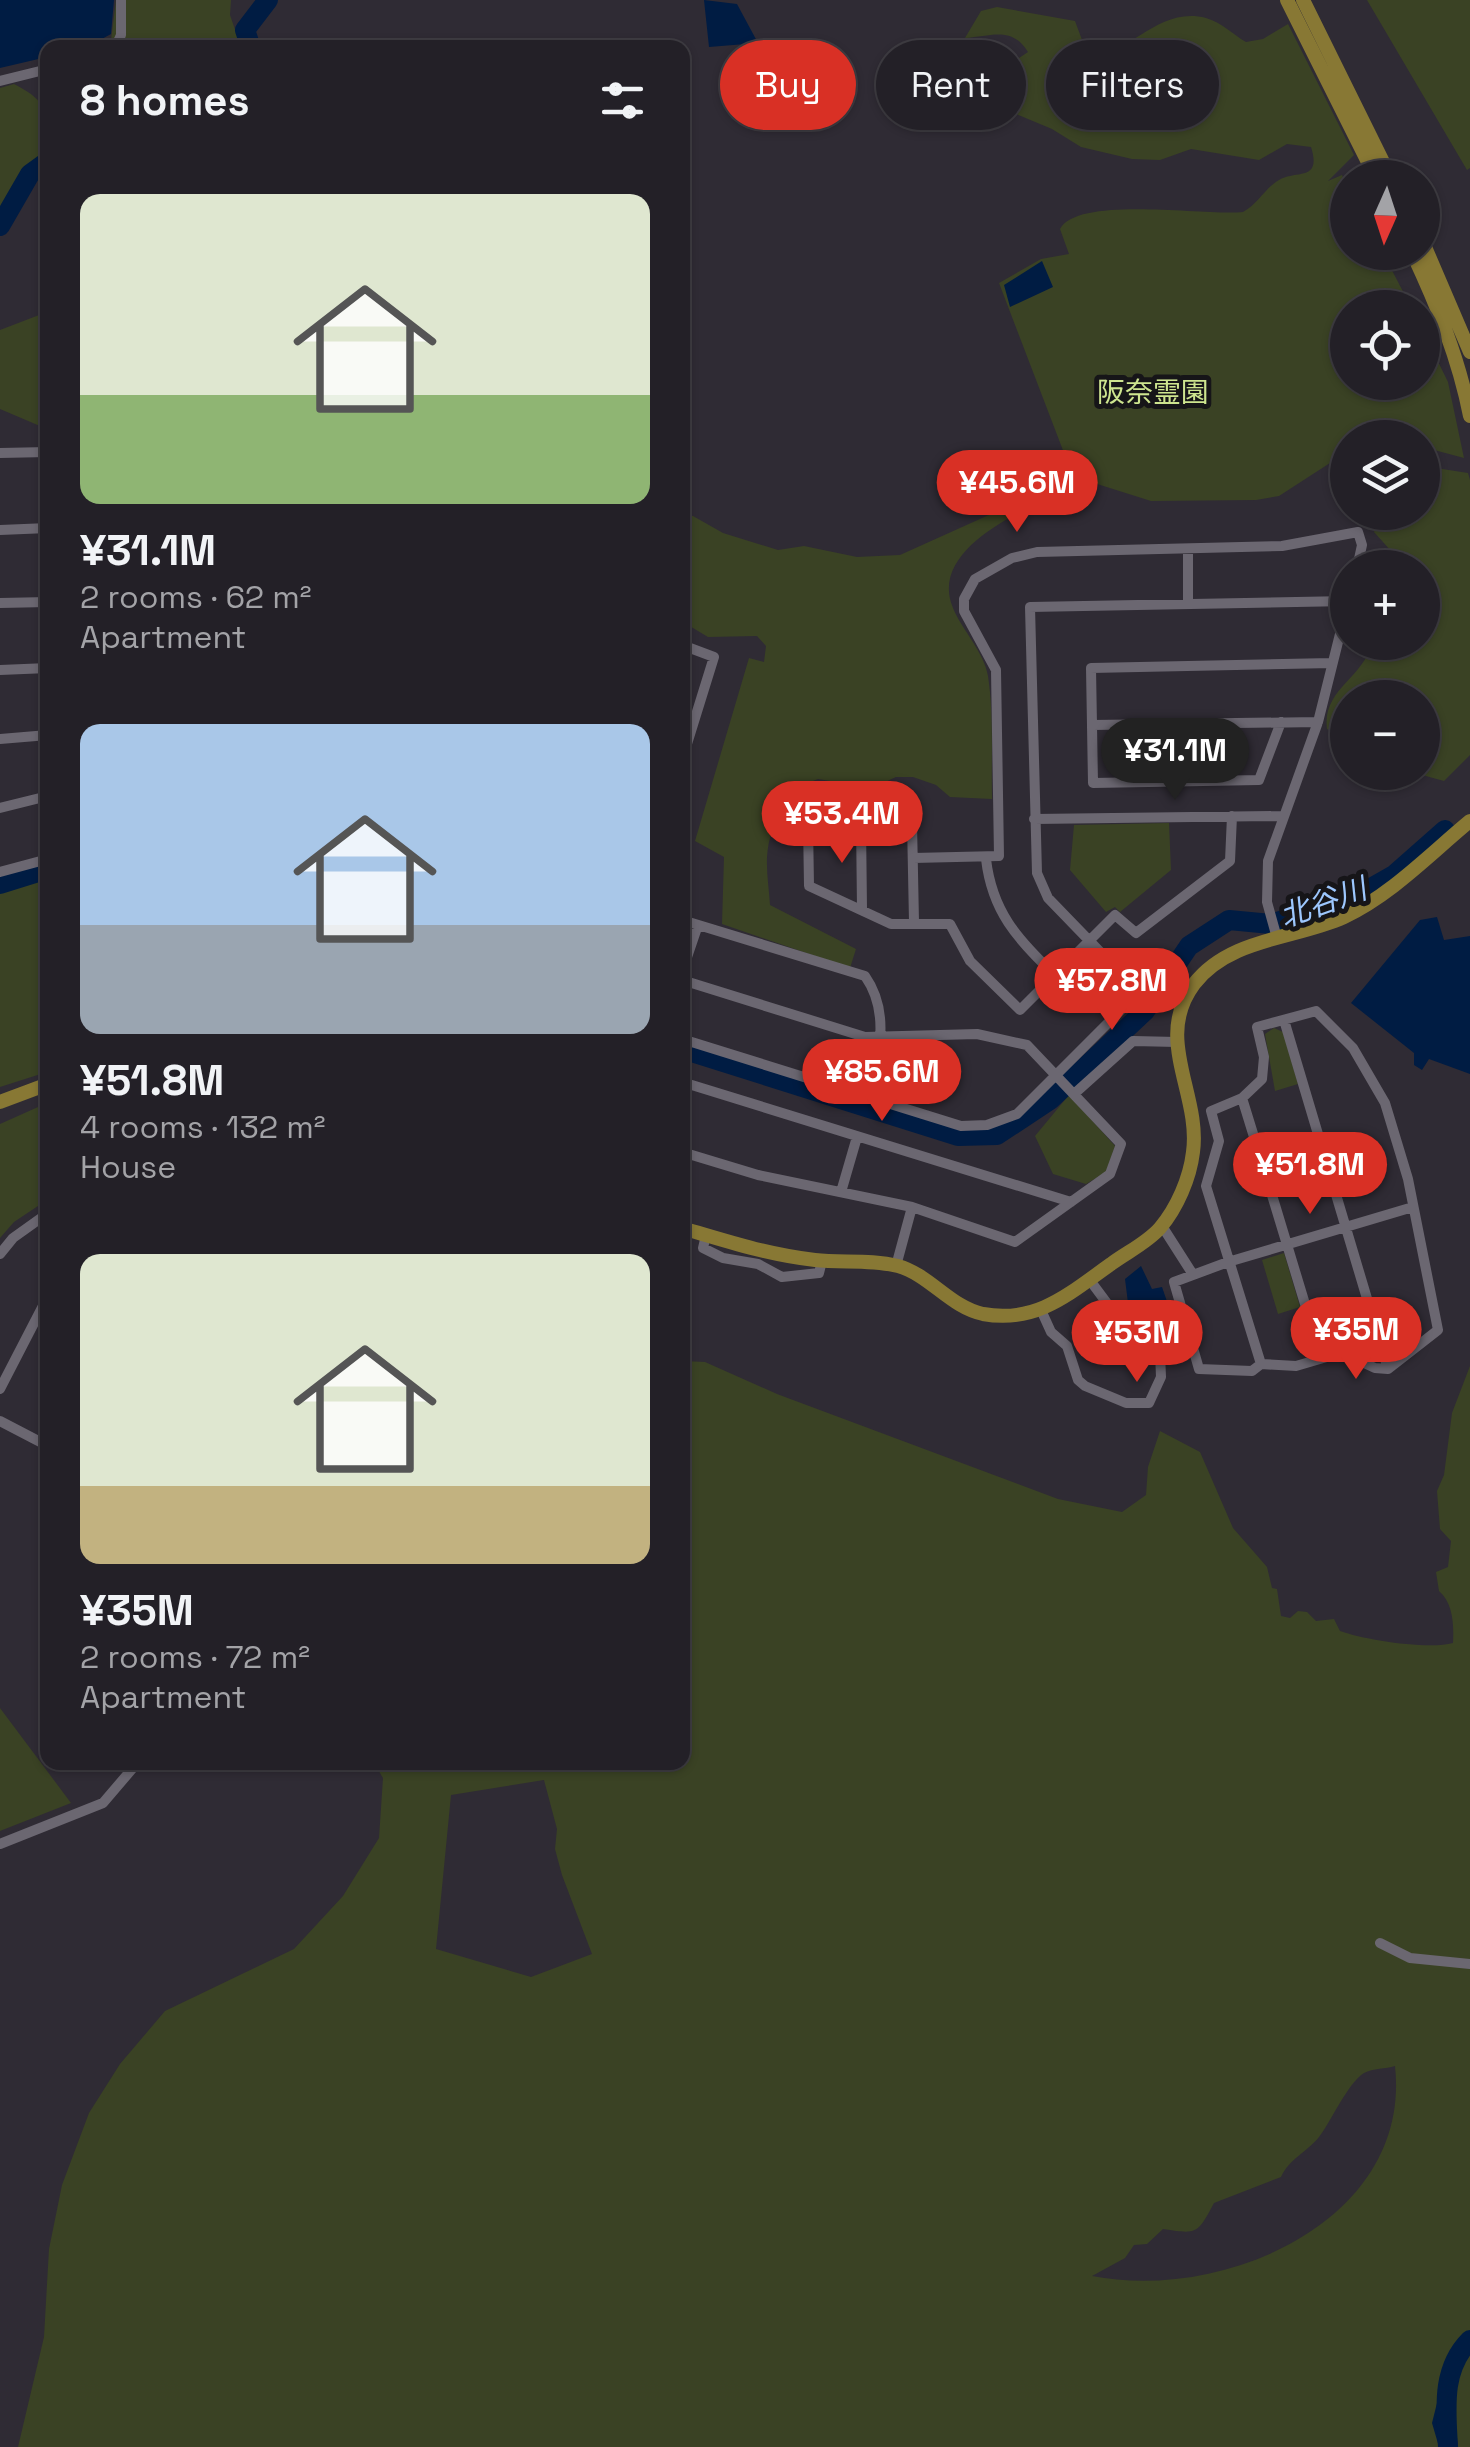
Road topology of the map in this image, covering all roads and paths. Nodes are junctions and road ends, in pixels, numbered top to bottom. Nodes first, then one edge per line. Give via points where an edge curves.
1 (121, 0) edge
2 (1287, 0) edge
3 (1303, 0) edge
4 (119, 40) edge
5 (40, 71) edge
6 (0, 81) edge
7 (1367, 160) edge
8 (1382, 160) edge
9 (1421, 270) edge
10 (1435, 270) edge
11 (1470, 352) edge
12 (1470, 416) edge
13 (40, 452) edge
14 (0, 454) edge
15 (40, 528) edge
16 (0, 530) edge
17 (1188, 549) junction
18 (1361, 550) edge
19 (40, 602) edge
20 (1330, 602) edge
21 (0, 603) edge
22 (1188, 603) junction
23 (690, 648) edge
24 (1333, 660) edge
25 (1332, 663) junction
26 (40, 668) edge
27 (0, 670) edge
28 (690, 714) edge
29 (696, 716) junction
30 (1281, 722) junction
31 (1318, 722) junction
32 (1092, 725) junction
33 (40, 735) edge
34 (690, 735) edge
35 (0, 739) edge
36 (40, 798) edge
37 (0, 808) edge
38 (1232, 816) junction
39 (1282, 816) junction
40 (1034, 819) junction
41 (1470, 821) edge
42 (861, 822) junction
43 (913, 858) junction
44 (986, 858) junction
45 (40, 861) edge
46 (0, 872) edge
47 (862, 909) junction
48 (690, 922) edge
49 (914, 922) junction
50 (698, 925) junction
51 (1277, 937) junction
52 (1090, 940) junction
53 (690, 948) edge
54 (1054, 974) junction
55 (690, 982) edge
56 (1284, 1020) junction
57 (882, 1037) junction
58 (690, 1042) edge
59 (1176, 1042) junction
60 (1057, 1076) junction
61 (690, 1085) edge
62 (40, 1087) edge
63 (1074, 1094) junction
64 (867, 1097) junction
65 (1242, 1098) junction
66 (0, 1102) edge
67 (857, 1137) junction
68 (690, 1154) edge
69 (841, 1192) junction
70 (1071, 1202) junction
71 (912, 1207) junction
72 (1413, 1207) junction
73 (40, 1219) edge
74 (1162, 1226) junction
75 (1345, 1228) junction
76 (690, 1230) edge
77 (706, 1235) junction
78 (1287, 1245) junction
79 (0, 1254) edge
80 (822, 1260) junction
81 (1228, 1262) junction
82 (896, 1266) junction
83 (1192, 1273) junction
84 (1090, 1279) junction
85 (1041, 1310) junction
86 (40, 1312) edge
87 (1321, 1357) junction
88 (1261, 1364) junction
89 (1388, 1368) junction
90 (0, 1389) edge
91 (0, 1420) edge
92 (40, 1443) edge
93 (131, 1770) edge
94 (0, 1844) edge
95 (1380, 1943) dead end
96 (1470, 1964) edge

1 - 4 street
2 - 7 main road
3 - 8 main road
5 - 6 street
9 - 12 main road
10 - 11 main road
13 - 14 street
15 - 16 street
17 - 18 street via 1282,546 1358,532
17 - 22 street
17 - 44 street via 1026,554 968,588 964,611 996,670 1000,856
19 - 21 street
20 - 22 street
22 - 40 street via 1030,607
23 - 29 street via 714,656
24 - 25 street
25 - 31 street
25 - 32 street via 1091,668
26 - 27 street
28 - 29 street
29 - 34 street
30 - 31 street
30 - 32 street
30 - 32 street via 1260,780 1138,784 1093,783
31 - 39 street
33 - 35 street
36 - 37 street
38 - 39 street
38 - 40 street
38 - 52 street via 1230,861 1136,933 1115,915
39 - 51 street via 1268,861
40 - 52 street via 1041,885
41 - 51 main road via 1368,903
42 - 43 street via 912,823
42 - 47 street
42 - 47 street via 808,824 809,886
43 - 44 street
43 - 49 street
44 - 54 street via 1002,918
45 - 46 street
47 - 49 street via 891,924
48 - 50 street
49 - 54 street via 950,924 970,960 1020,1010
50 - 53 street
50 - 57 street via 865,976
51 - 59 main road via 1209,968 1181,1009
52 - 54 street
52 - 60 street via 1139,992
55 - 57 street
56 - 65 street via 1257,1027 1262,1078
56 - 72 street via 1316,1011 1353,1048 1385,1103
56 - 75 street
57 - 60 street via 977,1034 1027,1045
57 - 64 street
58 - 64 street
59 - 63 street via 1133,1041
59 - 74 main road via 1195,1139 1185,1182
60 - 63 street
60 - 64 street via 1017,1114 986,1126 961,1126
61 - 67 street
62 - 66 main road
63 - 70 street via 1121,1144 1110,1174
65 - 78 street
65 - 81 street via 1211,1111 1219,1141 1206,1186
67 - 69 street
67 - 70 street
68 - 69 street
69 - 71 street
70 - 71 street via 1015,1242
71 - 82 street
72 - 75 street
72 - 89 street via 1438,1330
73 - 79 street
74 - 83 street
74 - 84 main road
75 - 78 street
75 - 89 street
76 - 77 main road
77 - 80 main road
77 - 80 street via 703,1248 782,1278 819,1274
78 - 81 street
78 - 87 street
80 - 82 main road
81 - 83 street
81 - 88 street
82 - 85 main road via 978,1313 1024,1316
83 - 88 street via 1174,1282 1199,1369 1252,1371
84 - 85 main road
84 - 85 street via 1115,1314 1146,1333 1160,1353 1161,1378 1149,1403 1126,1403 1078,1380 1067,1346
86 - 90 street
87 - 88 street via 1296,1366
87 - 89 street
91 - 92 street
93 - 94 street via 103,1804
95 - 96 street via 1410,1958

